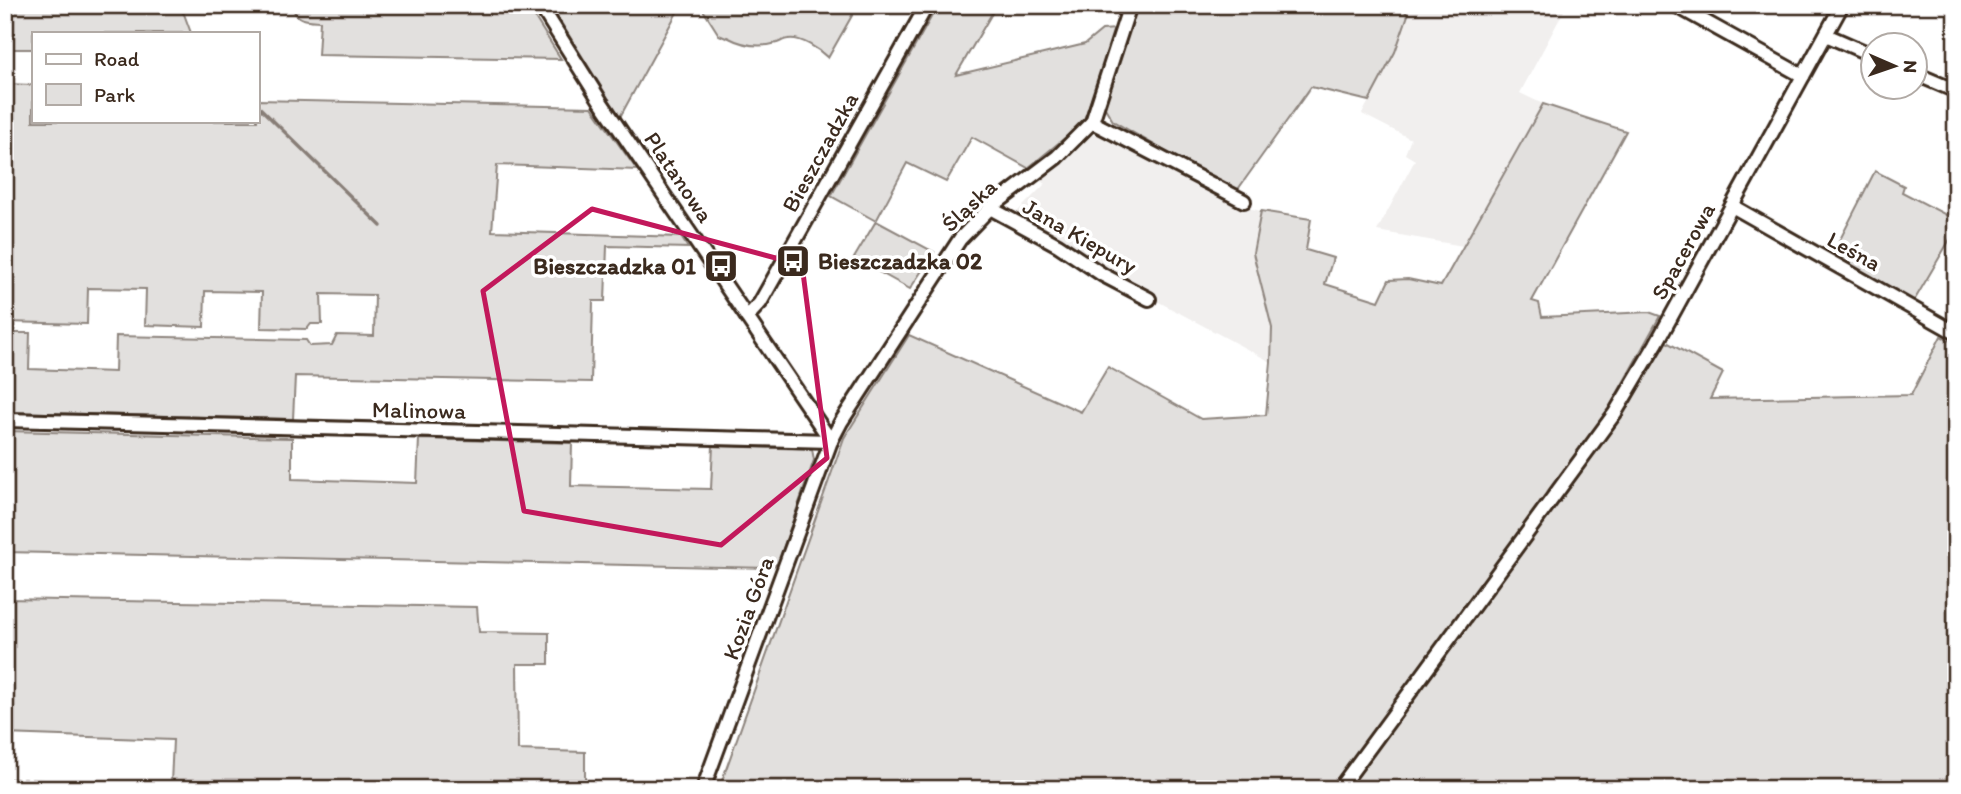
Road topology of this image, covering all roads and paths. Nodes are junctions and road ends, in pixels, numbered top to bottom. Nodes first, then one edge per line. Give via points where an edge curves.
1 (540, 5) edge
2 (927, 5) edge
3 (1130, 5) edge
4 (1675, 5) edge
5 (1842, 5) edge
6 (1826, 35) junction
7 (1860, 50) edge
8 (1803, 76) junction
9 (1930, 80) edge
10 (1956, 91) edge
11 (1092, 122) junction
12 (1244, 201) dead end
13 (1732, 206) junction
14 (990, 208) junction
15 (1149, 299) dead end
16 (747, 317) junction
17 (1956, 333) edge
18 (5, 420) edge
19 (831, 441) junction
20 (703, 789) edge
21 (1339, 789) edge

1 - 16 street, Platanowa
2 - 16 street, Bieszczadzka via 760,303
3 - 11 street, Śląska
4 - 8 street
5 - 6 street, Spacerowa
6 - 7 street
6 - 8 street, Spacerowa
8 - 13 street, Spacerowa
9 - 10 street
11 - 12 street
11 - 14 street, Śląska via 1048,164
13 - 17 street, Leśna
13 - 21 street, Spacerowa via 1615,413
14 - 15 street, Jana Kiepury
14 - 19 street, Śląska via 954,247
16 - 19 street, Platanowa
18 - 19 street, Malinowa
19 - 20 street, Kozia Góra

